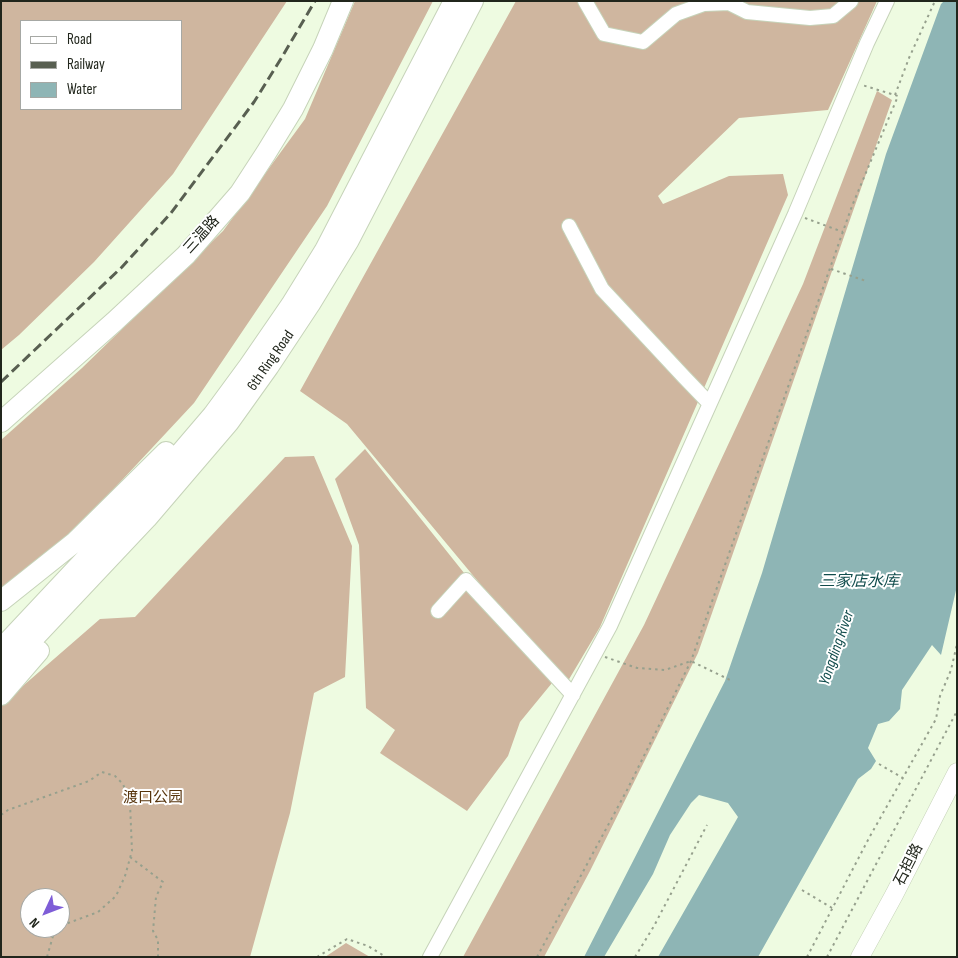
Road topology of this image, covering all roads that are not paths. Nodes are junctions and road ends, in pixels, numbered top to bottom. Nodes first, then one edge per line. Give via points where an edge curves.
1 (343, 1) edge
2 (454, 1) edge
3 (473, 1) edge
4 (585, 1) edge
5 (851, 1) edge
6 (887, 1) edge
7 (696, 4) edge
8 (569, 226) dead end
9 (249, 366) junction
10 (709, 403) junction
11 (1, 422) edge
12 (148, 518) junction
13 (1, 601) edge
14 (438, 611) dead end
15 (1, 649) edge
16 (1, 673) edge
17 (1, 695) edge
18 (572, 696) junction
19 (957, 772) edge
20 (430, 957) edge
21 (860, 957) edge

1 - 11 highway, 三温路 via 293,109 240,193 186,254
2 - 9 highway, 6th Ring Road via 325,250
3 - 12 highway, 6th Ring Road via 349,240 310,304 229,422
4 - 7 street via 604,34 643,42 676,14
5 - 7 street via 833,16 810,18 747,12 729,3
6 - 10 street
8 - 10 street via 602,289
9 - 13 highway via 74,542
9 - 15 highway, 6th Ring Road via 137,504
10 - 18 street via 610,626
12 - 16 highway, 6th Ring Road
12 - 17 highway via 52,638
14 - 18 street via 466,580
18 - 20 street
19 - 21 main road, 石担路

